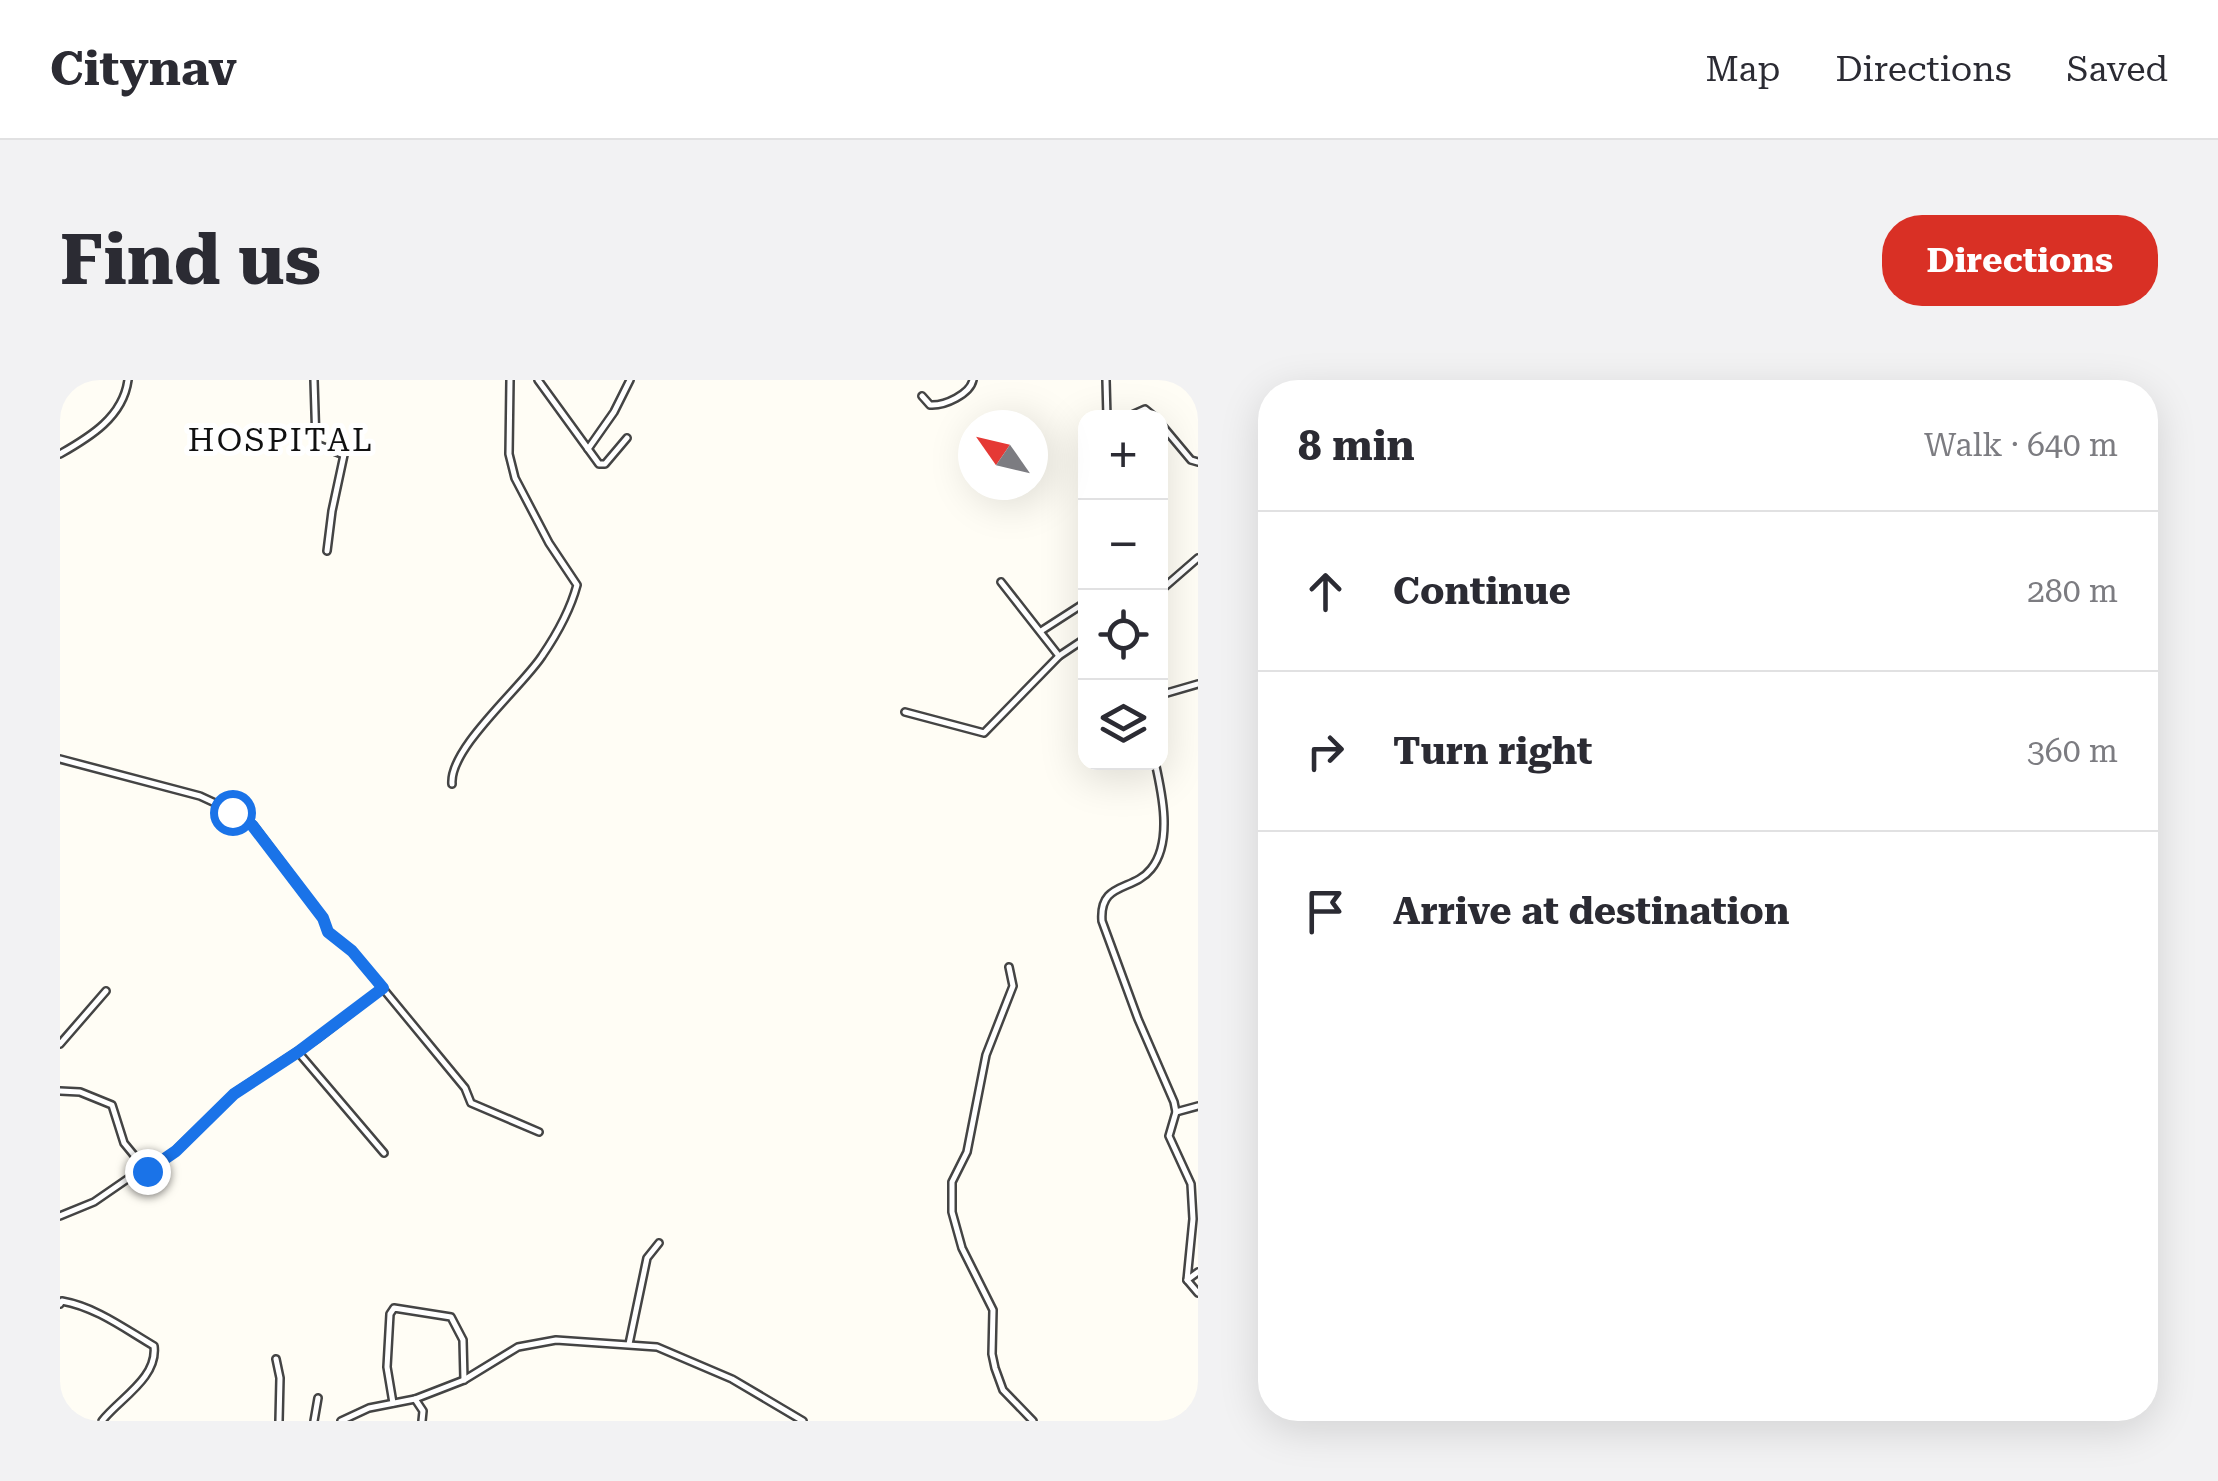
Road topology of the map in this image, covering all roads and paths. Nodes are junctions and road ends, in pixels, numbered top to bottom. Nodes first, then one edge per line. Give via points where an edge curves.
1 (128, 380) edge
2 (314, 380) edge
3 (510, 380) edge
4 (538, 380) edge
5 (630, 380) edge
6 (973, 380) edge
7 (1106, 380) edge
8 (922, 396) dead end
9 (1107, 410) edge
10 (1168, 432) edge
11 (627, 438) dead end
12 (588, 449) junction
13 (61, 453) edge
14 (1198, 462) edge
15 (328, 551) dead end
16 (1198, 558) edge
17 (1001, 582) dead end
18 (1161, 590) edge
19 (1078, 607) edge
20 (1041, 632) junction
21 (1078, 644) edge
22 (1060, 656) junction
23 (1198, 684) edge
24 (1168, 693) edge
25 (905, 712) dead end
26 (60, 760) edge
27 (1157, 770) edge
28 (452, 784) dead end
29 (1009, 967) dead end
30 (383, 988) junction
31 (106, 990) dead end
32 (60, 1044) edge
33 (298, 1052) junction
34 (60, 1091) edge
35 (1198, 1106) edge
36 (1176, 1112) junction
37 (539, 1132) dead end
38 (384, 1152) dead end
39 (147, 1171) junction
40 (60, 1216) edge
41 (659, 1243) dead end
42 (1198, 1272) edge
43 (1187, 1280) junction
44 (1198, 1293) edge
45 (60, 1304) edge
46 (629, 1344) junction
47 (276, 1359) dead end
48 (464, 1380) junction
49 (318, 1398) dead end
50 (415, 1399) junction
51 (392, 1403) junction
52 (62, 1418) edge
53 (72, 1421) edge
54 (102, 1421) edge
55 (279, 1421) edge
56 (314, 1421) edge
57 (340, 1421) edge
58 (422, 1421) edge
59 (803, 1421) edge
60 (1032, 1421) edge

1 - 13 street via 124,400 101,428
2 - 15 street via 316,444 344,454
3 - 28 street via 515,478 578,585 540,659 478,731
4 - 12 street
5 - 12 street
6 - 8 street via 965,393 938,406
7 - 9 street
10 - 14 street
11 - 12 street via 602,465
16 - 18 street
17 - 20 street
19 - 20 street
20 - 22 street
21 - 22 street
22 - 25 street via 984,733
23 - 24 street
26 - 30 street via 200,796 247,820 328,932
27 - 36 street via 1164,798 1158,858 1144,876 1114,890 1101,912
29 - 60 street via 1013,986 986,1055 967,1152 952,1182 952,1212 993,1310 995,1368 1004,1390
30 - 33 street
30 - 37 street via 471,1103
31 - 32 street
33 - 38 street
33 - 39 street via 234,1094
34 - 39 street via 112,1105 124,1143
35 - 36 street
36 - 43 street via 1169,1136 1185,1165 1193,1206
39 - 40 street
41 - 46 street via 647,1258
42 - 43 street
43 - 44 street
45 - 54 street via 104,1316 154,1346 135,1389
46 - 48 street via 535,1343
46 - 59 street via 657,1348 732,1379
47 - 55 street
48 - 50 street
48 - 51 street via 464,1345 452,1319 394,1308 387,1367
49 - 56 street
50 - 51 street
50 - 58 street
51 - 57 street
52 - 53 street

